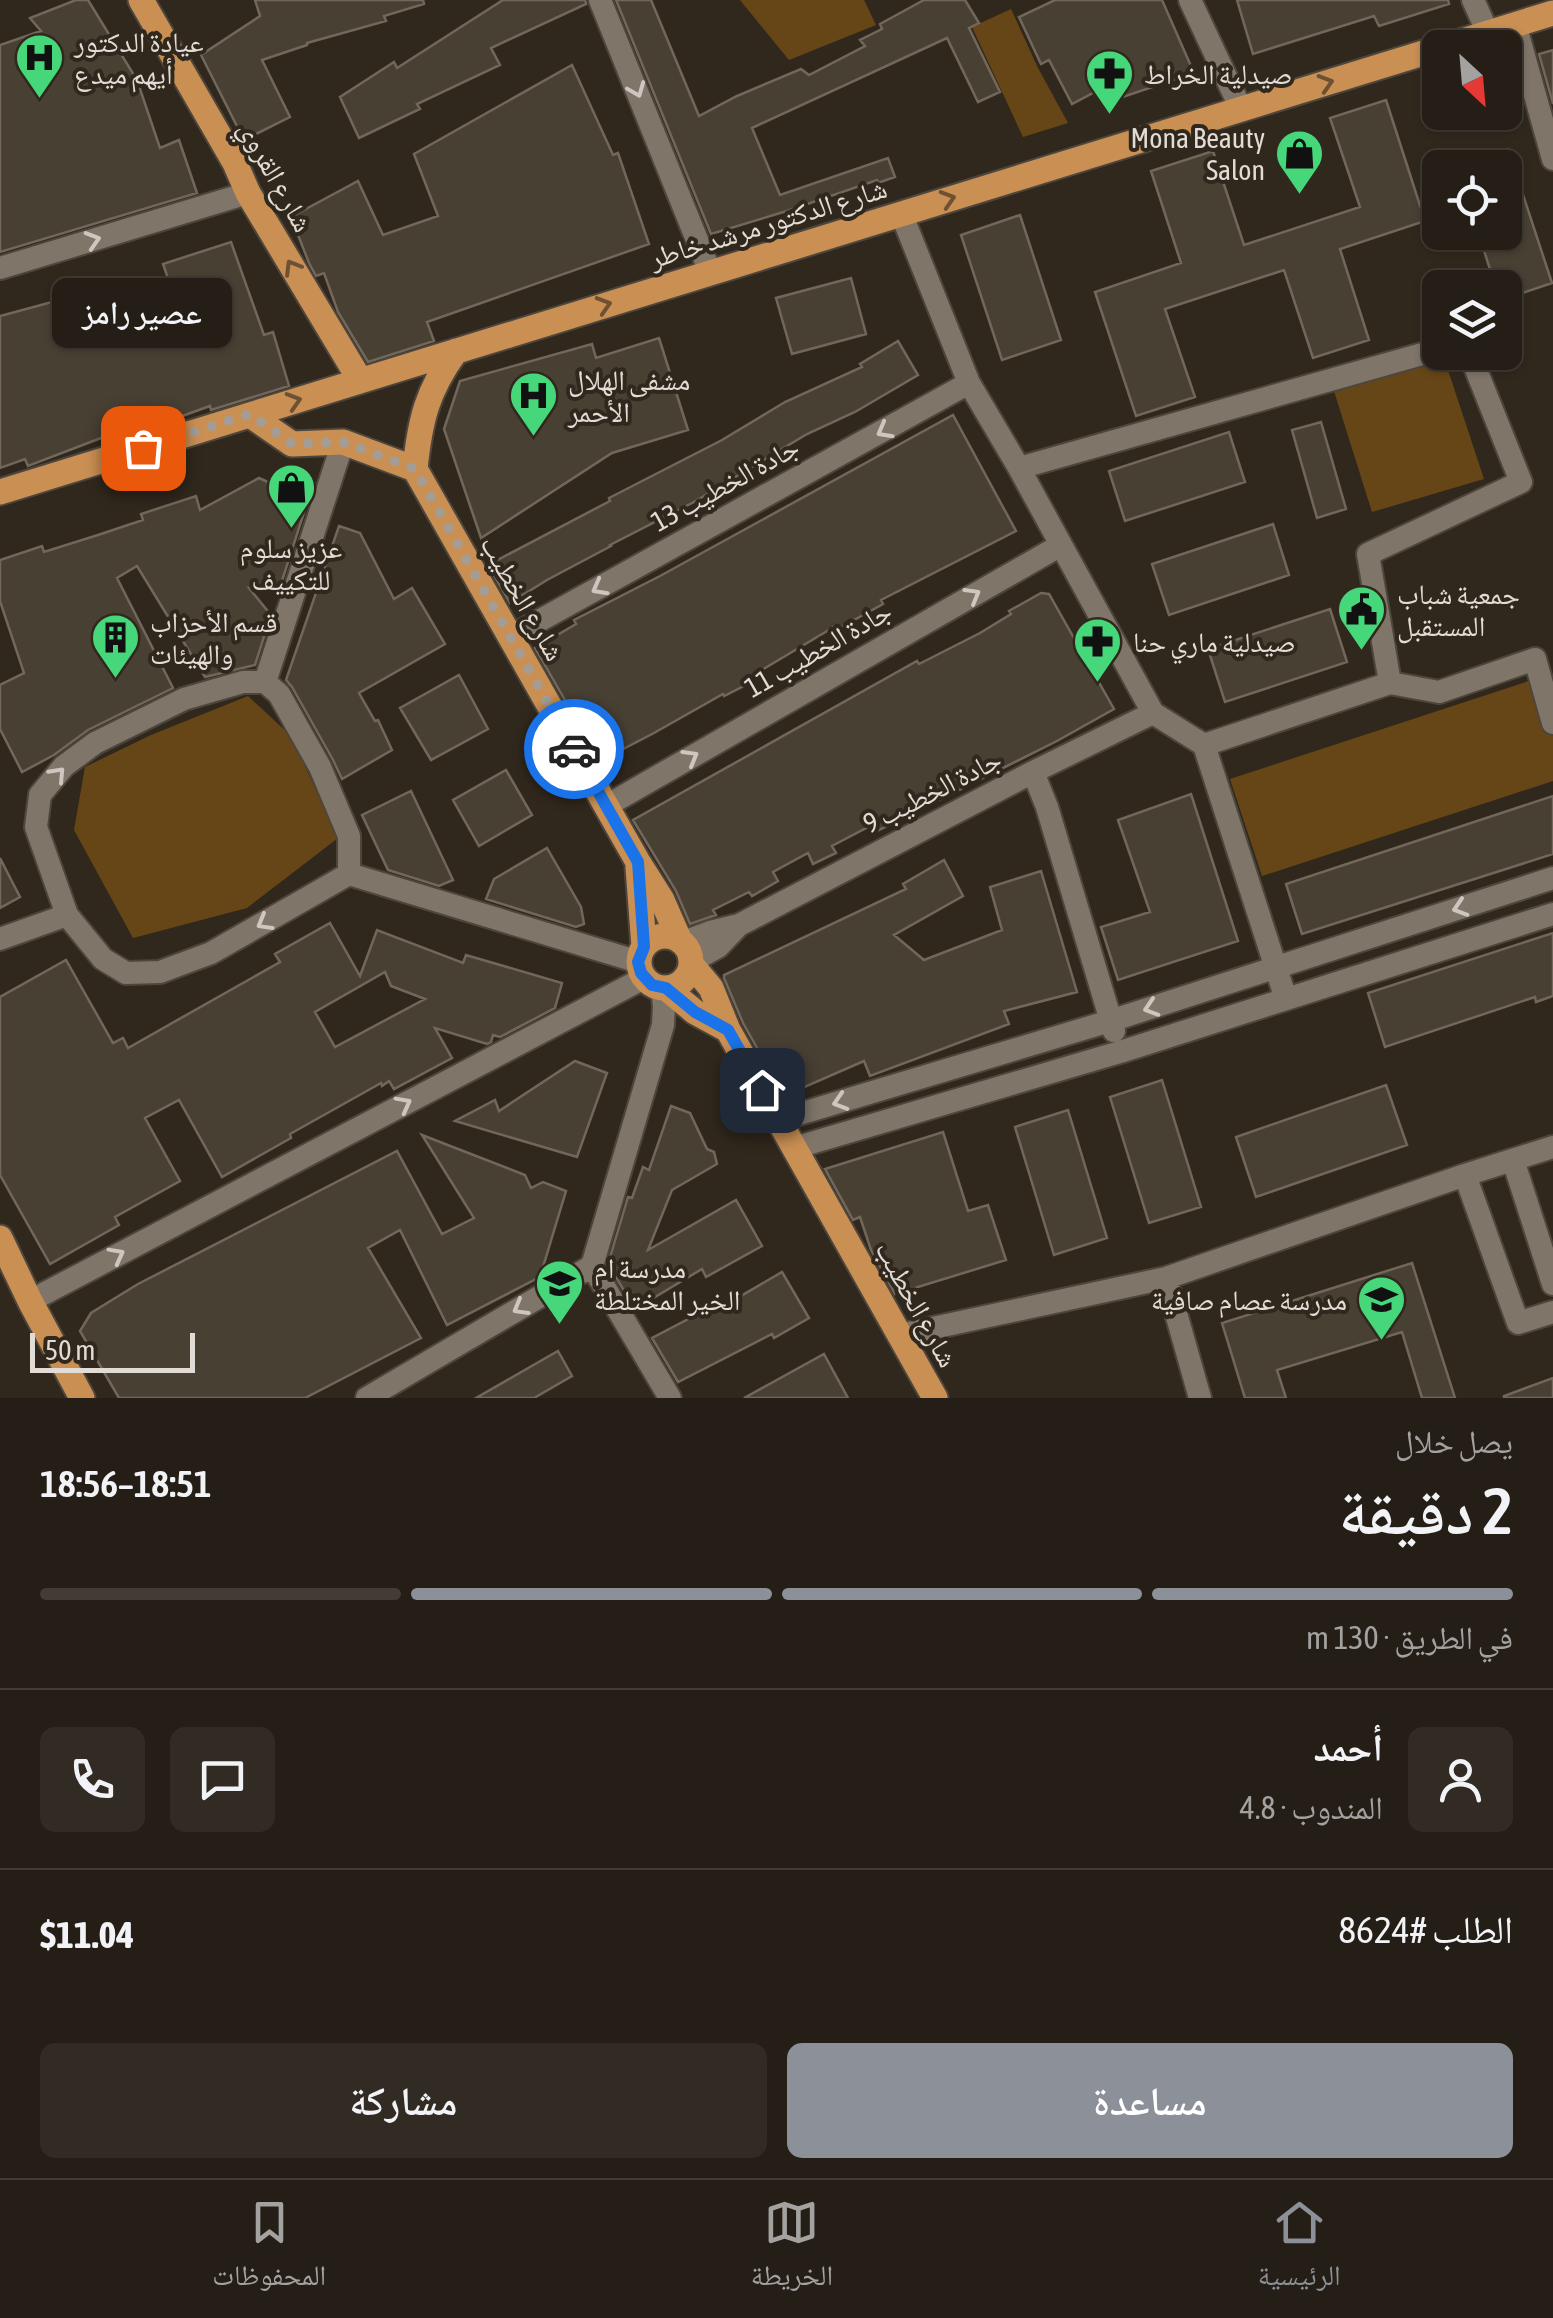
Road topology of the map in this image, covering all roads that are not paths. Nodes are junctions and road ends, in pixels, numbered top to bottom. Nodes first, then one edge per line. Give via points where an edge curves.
1 (141, 0) edge
2 (600, 0) edge
3 (1190, 0) edge
4 (1473, 0) edge
5 (1553, 13) edge
6 (1515, 24) junction
7 (1487, 30) edge
8 (1495, 30) edge
9 (1422, 53) edge
10 (1241, 109) junction
11 (1553, 160) edge
12 (248, 193) junction
13 (902, 214) junction
14 (0, 268) edge
15 (710, 272) junction
16 (456, 351) junction
17 (1422, 353) edge
18 (1476, 370) edge
19 (360, 380) junction
20 (969, 384) junction
21 (250, 414) junction
22 (343, 442) junction
23 (1018, 468) junction
24 (415, 469) junction
25 (0, 492) edge
26 (1060, 545) junction
27 (510, 637) junction
28 (265, 682) junction
29 (1390, 684) junction
30 (1154, 713) junction
31 (1553, 723) edge
32 (1204, 745) junction
33 (1033, 772) junction
34 (606, 806) junction
35 (638, 862) junction
36 (349, 874) junction
37 (1553, 878) edge
38 (1553, 914) edge
39 (67, 915) junction
40 (0, 940) edge
41 (686, 952) junction
42 (1276, 967) junction
43 (651, 973) junction
44 (1286, 999) junction
45 (1110, 1020) junction
46 (728, 1030) junction
47 (1120, 1052) junction
48 (778, 1120) junction
49 (794, 1148) junction
50 (1553, 1148) edge
51 (1513, 1160) junction
52 (1464, 1175) junction
53 (0, 1239) edge
54 (592, 1266) junction
55 (1166, 1278) junction
56 (1553, 1284) edge
57 (30, 1301) junction
58 (1553, 1312) edge
59 (900, 1336) junction
60 (82, 1398) edge
61 (367, 1398) edge
62 (670, 1398) edge
63 (936, 1398) edge
64 (1200, 1398) edge

1 - 12 main road, شارع القروي
2 -> 15 street
3 - 10 street
4 - 7 street
5 - 6 main road, شارع الدكتور مرشد خاطر
6 - 8 main road, شارع الدكتور مرشد خاطر
6 - 11 street
10 -> 9 main road, شارع الدكتور مرشد خاطر
13 -> 10 main road, شارع الدكتور مرشد خاطر
14 -> 12 street
19 -> 12 main road, شارع القروي
13 - 15 main road, شارع الدكتور مرشد خاطر
13 - 20 street
16 -> 15 main road, شارع الدكتور مرشد خاطر
16 - 19 main road, شارع الدكتور مرشد خاطر
16 - 24 main road via 429,394
17 - 23 street
18 - 29 street via 1520,482 1368,554
21 -> 19 main road, شارع الدكتور مرشد خاطر
20 - 23 street
20 -> 27 street, جادة الخطيب 13
21 - 22 main road via 292,444
21 - 25 main road, شارع الدكتور مرشد خاطر
22 - 24 main road
22 - 28 street
23 - 26 street
24 - 27 main road, شارع الخطيب
26 - 30 street
34 -> 26 street, جادة الخطيب 11
27 - 34 main road, شارع الخطيب
28 - 36 street via 279,694 320,766 348,836
39 -> 28 street via 36,827 40,795 64,766 184,699
29 - 31 street via 1439,692 1534,660
29 - 32 street
30 - 32 street
30 - 33 street, جادة الخطيب 9
32 - 42 street
33 - 41 street, جادة الخطيب 9 via 739,925 710,932
33 - 45 street
34 - 35 main road, شارع الخطيب
35 - 41 main road, شارع الخطيب
35 - 43 main road, شارع الخطيب
36 -> 39 street via 210,953 160,972 126,972 104,959
36 - 43 street
37 -> 42 street
38 - 44 street
39 - 40 street
41 - 43 main road via 683,981
41 - 43 main road via 674,938 654,938
41 - 46 main road, شارع الخطيب
42 - 44 street
42 -> 45 street
43 - 46 main road, شارع الخطيب via 695,1012
43 - 54 street via 664,1006 662,1025
57 -> 43 street
44 - 47 street
45 - 47 street
45 -> 48 street
46 - 48 main road, شارع الخطيب
47 - 49 street
48 - 49 main road, شارع الخطيب
49 - 59 main road, شارع الخطيب
50 - 51 street
51 - 52 street
51 - 56 street
52 - 55 street
52 - 58 street via 1518,1323
53 - 57 main road
54 -> 61 street
54 - 62 street
55 - 59 street
55 - 64 street
57 - 60 main road
59 - 63 main road, شارع الخطيب

